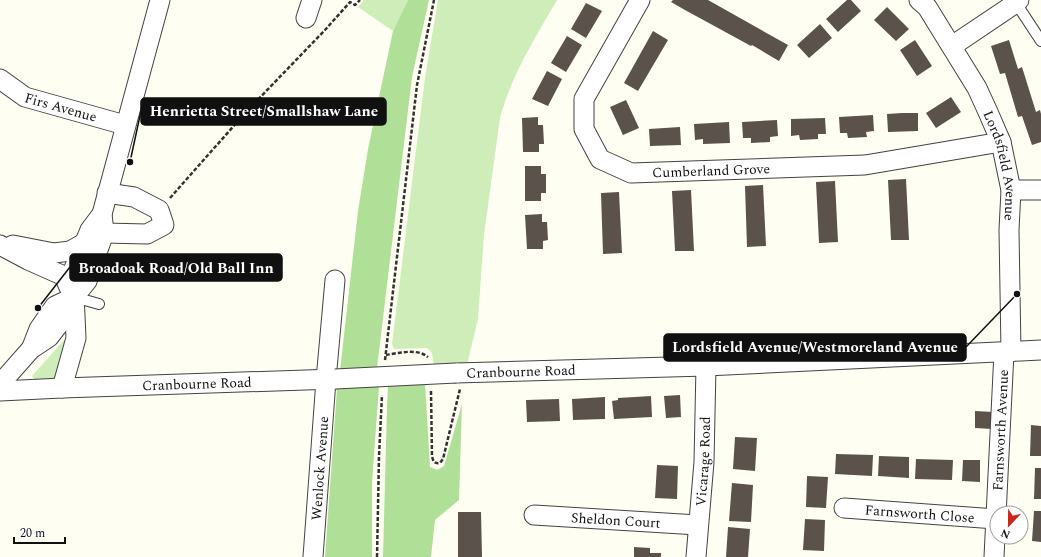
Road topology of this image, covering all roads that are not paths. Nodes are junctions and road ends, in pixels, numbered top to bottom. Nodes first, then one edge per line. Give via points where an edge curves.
1 (160, 0) edge
2 (312, 0) edge
3 (640, 0) edge
4 (919, 0) edge
5 (1017, 2) edge
6 (306, 18) dead end
7 (1041, 41) edge
8 (952, 46) junction
9 (0, 79) edge
10 (125, 125) junction
11 (1000, 142) junction
12 (1011, 190) junction
13 (1041, 190) edge
14 (107, 193) junction
15 (95, 242) junction
16 (0, 244) edge
17 (334, 280) dead end
18 (74, 297) junction
19 (99, 304) dead end
20 (1041, 350) edge
21 (1007, 352) junction
22 (706, 366) junction
23 (330, 380) junction
24 (0, 384) edge
25 (62, 388) junction
26 (0, 391) edge
27 (997, 505) edge
28 (844, 508) dead end
29 (534, 515) dead end
30 (989, 518) edge
31 (698, 525) junction
32 (995, 545) edge
33 (313, 557) edge
34 (696, 557) edge
35 (994, 557) edge

1 - 10 street
2 - 6 street
3 - 11 street, Cumberland Grove via 584,99 584,129 600,158 631,173 865,164
4 - 8 street, Lordsfield Avenue via 927,7
5 - 7 lane
5 - 8 street
8 - 11 street, Lordsfield Avenue via 977,88
9 - 10 street, Firs Avenue via 25,97
10 - 14 street
11 - 12 street, Lordsfield Avenue
12 - 13 street
12 - 21 street, Lordsfield Avenue
14 - 15 street
14 - 15 street via 134,197 159,210 164,225 147,234
15 - 16 street via 70,251 54,253
15 - 18 street via 87,281
16 - 18 street via 64,276
17 - 23 street, Wenlock Avenue
18 - 19 lane
18 - 24 street via 66,315 50,337 31,349
18 - 25 street via 76,338
20 - 21 street, Cranbourne Road
21 - 22 street, Cranbourne Road
21 - 27 street, Farnsworth Avenue
22 - 23 street, Cranbourne Road, bridge via 461,373
22 - 31 street, Vicarage Road via 704,462
23 - 25 street, Cranbourne Road
23 - 33 street, Wenlock Avenue
25 - 26 street, Cranbourne Road
28 - 30 street, Farnsworth Close
29 - 31 street, Sheldon Court
31 - 34 street, Vicarage Road
32 - 35 street, Farnsworth Avenue

